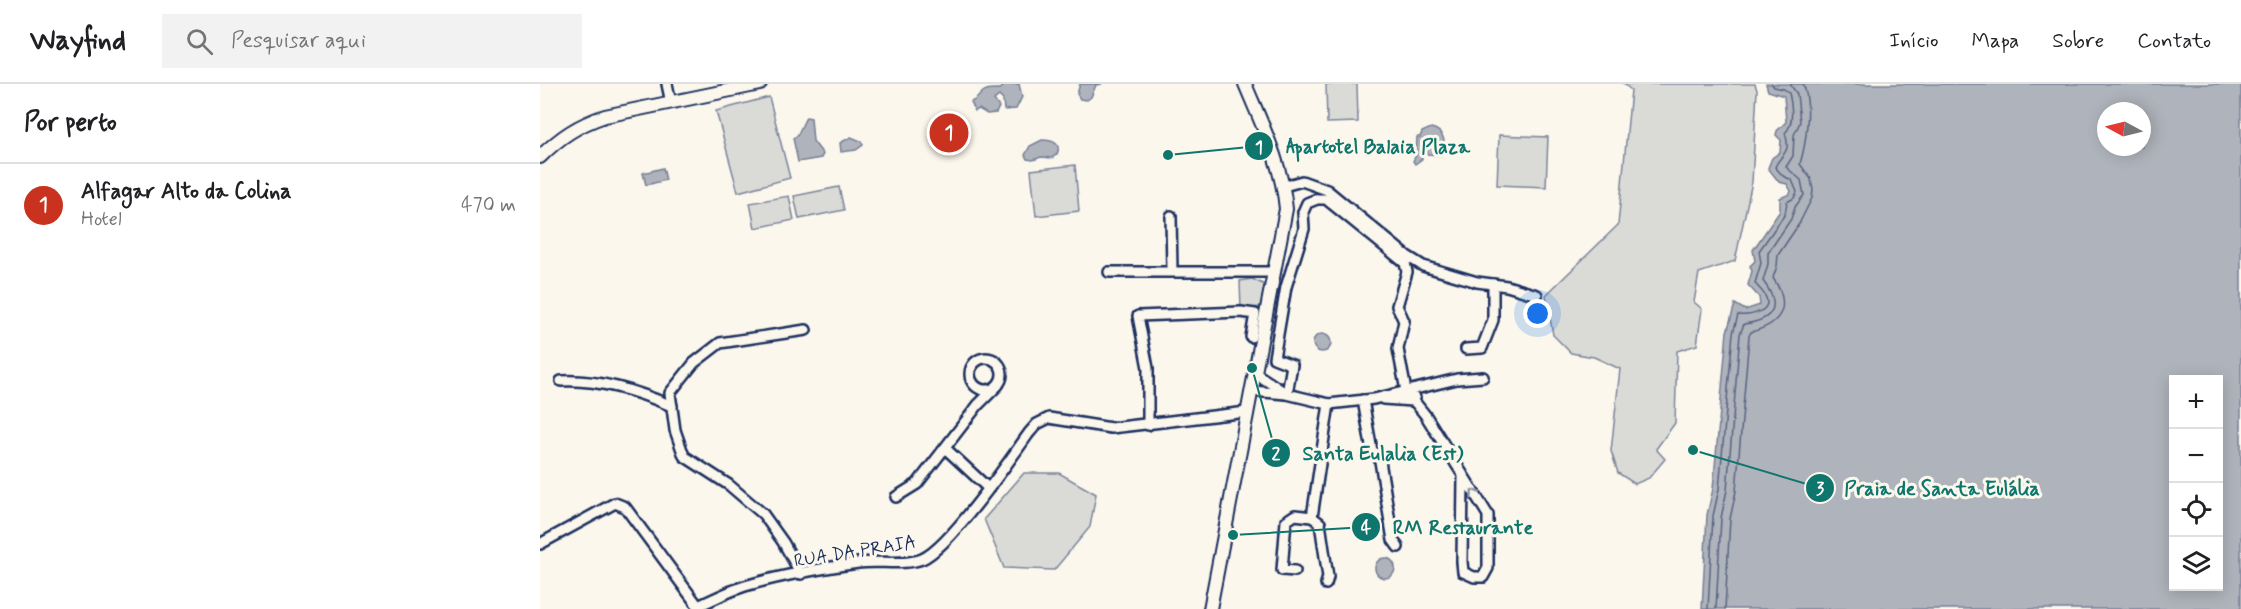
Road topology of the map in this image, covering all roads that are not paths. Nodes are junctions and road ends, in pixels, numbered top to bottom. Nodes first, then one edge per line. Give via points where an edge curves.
1 (667, 84) edge
2 (760, 84) edge
3 (1245, 84) edge
4 (671, 103) junction
5 (540, 157) edge
6 (1284, 186) junction
7 (1171, 216) dead end
8 (1172, 271) junction
9 (1109, 272) dead end
10 (1275, 272) junction
11 (1493, 284) junction
12 (1537, 295) dead end
13 (806, 330) dead end
14 (1251, 337) dead end
15 (1466, 349) dead end
16 (1255, 373) junction
17 (1483, 377) dead end
18 (561, 381) dead end
19 (998, 385) junction
20 (977, 388) junction
21 (1420, 388) junction
22 (1251, 391) junction
23 (1406, 391) junction
24 (1287, 394) junction
25 (1374, 399) junction
26 (1363, 400) junction
27 (1413, 401) junction
28 (1329, 404) junction
29 (978, 405) junction
30 (672, 406) junction
31 (1247, 412) junction
32 (1148, 425) junction
33 (945, 448) junction
34 (1463, 477) junction
35 (988, 488) junction
36 (896, 497) dead end
37 (1312, 517) junction
38 (540, 544) edge
39 (1398, 547) dead end
40 (1295, 571) dead end
41 (801, 574) junction
42 (1326, 584) dead end
43 (1210, 609) edge

1 - 4 street
2 - 4 street
3 - 6 street
4 - 5 street via 583,123
6 - 10 street via 1286,208
6 - 11 street via 1302,181 1327,190 1424,266
7 - 8 street
8 - 9 street
8 - 10 street
10 - 16 street
11 - 12 street
11 - 15 street via 1493,320 1482,348
13 - 30 street via 720,343 694,363 670,393
14 - 32 street via 1255,314 1138,316 1148,368
16 - 22 street
16 - 24 street
17 - 21 street
18 - 30 street via 606,385
19 - 20 street via 988,390
19 - 20 street via 1002,376 999,365 982,358 970,372
19 - 29 street
20 - 29 street
21 - 23 street
21 - 27 street
22 - 24 street
22 - 31 street
23 - 24 street via 1398,349 1404,321 1397,306 1407,272 1405,263 1335,205 1317,199 1307,203 1303,212 1304,229 1286,287 1275,348 1274,358 1292,365
23 - 25 street
23 - 27 street
24 - 28 street
25 - 26 street
25 - 27 street
26 - 28 street
26 - 39 street via 1372,451 1379,455 1393,540
27 - 34 street
28 - 37 street
29 - 33 street
30 - 41 street via 684,456 729,485 763,514
31 - 32 street, RUA DA PRAIA
31 - 43 street
32 - 35 street, RUA DA PRAIA via 1111,428 1049,418 1029,433
33 - 35 street
33 - 36 street via 917,484
34 -> 34 street via 1463,572 1483,577 1488,568 1488,515
35 - 41 street, RUA DA PRAIA via 945,540 924,558 859,563
37 - 40 street via 1295,515 1286,521 1282,570
37 - 42 street via 1320,523
38 - 41 street, RUA DA PRAIA via 615,503 625,507 698,606 745,586

